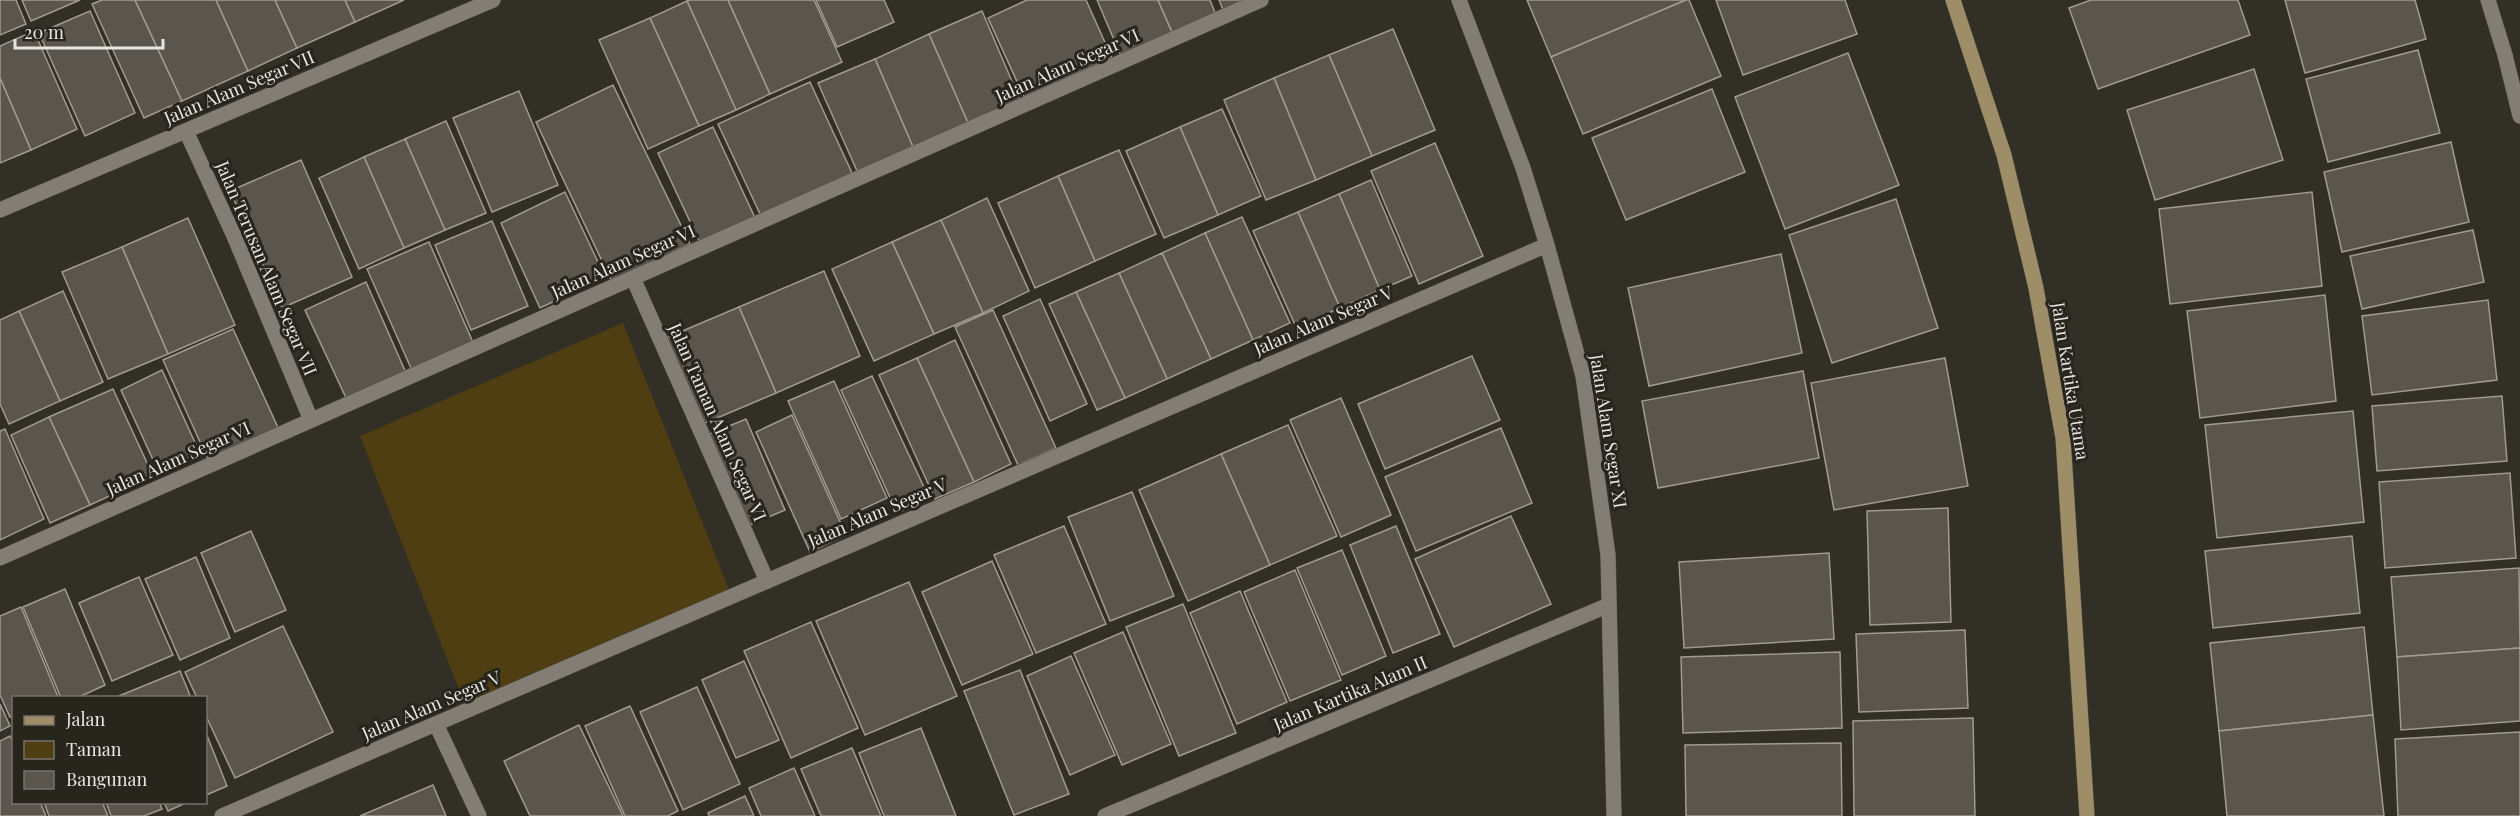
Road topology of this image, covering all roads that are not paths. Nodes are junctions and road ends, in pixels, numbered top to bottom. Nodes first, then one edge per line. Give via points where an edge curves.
1 (493, 0) edge
2 (1261, 0) edge
3 (1459, 0) edge
4 (1953, 0) edge
5 (2488, 0) edge
6 (2520, 116) edge
7 (186, 131) junction
8 (0, 210) edge
9 (1547, 245) junction
10 (633, 278) junction
11 (311, 420) junction
12 (0, 558) edge
13 (767, 581) junction
14 (1609, 605) junction
15 (436, 724) junction
16 (222, 816) edge
17 (479, 816) edge
18 (1105, 816) edge
19 (1614, 816) edge
20 (2087, 816) edge

1 - 7 street, Jalan Alam Segar VII
2 - 10 street, Jalan Alam Segar VI
3 - 9 street, Jalan Alam Segar XI via 1523,168
4 - 20 main road, Jalan Kartika Utama via 2004,155 2036,288 2063,438
5 - 6 street
7 - 8 street, Jalan Alam Segar VII
7 - 11 street, Jalan Terusan Alam Segar VII
9 - 13 street, Jalan Alam Segar V
9 - 14 street, Jalan Alam Segar XI via 1583,376 1608,555
10 - 11 street, Jalan Alam Segar VI
10 - 13 street, Jalan Taman Alam Segar VI
11 - 12 street, Jalan Alam Segar VI
13 - 15 street, Jalan Alam Segar V
14 - 18 street, Jalan Kartika Alam II
14 - 19 street, Jalan Alam Segar XI
15 - 16 street, Jalan Alam Segar V
15 - 17 street

